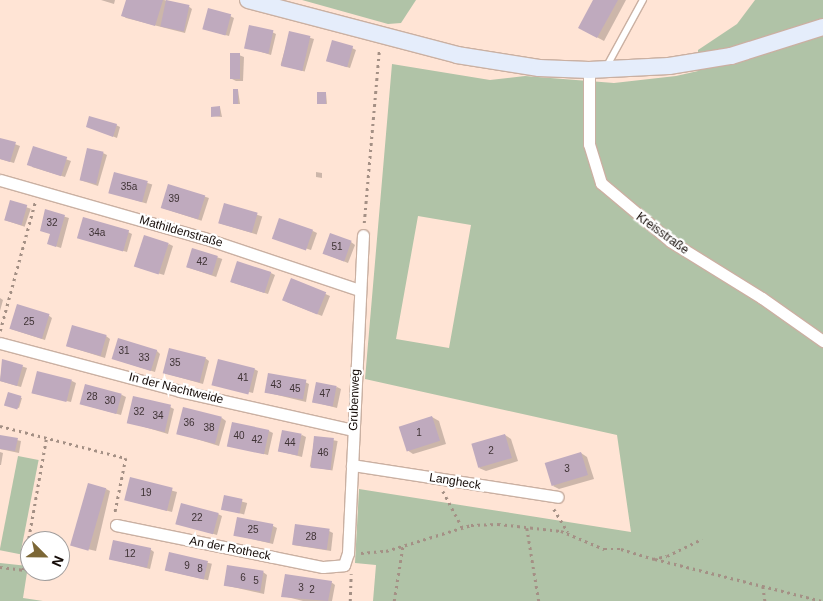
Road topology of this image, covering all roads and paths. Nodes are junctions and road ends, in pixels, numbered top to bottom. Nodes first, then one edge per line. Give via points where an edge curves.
1 (248, 0) edge
2 (642, 0) edge
3 (823, 27) edge
4 (381, 36) junction
5 (597, 70) junction
6 (0, 180) edge
7 (38, 191) junction
8 (363, 235) joint
9 (359, 290) junction
10 (0, 331) edge
11 (823, 341) edge
12 (0, 343) edge
13 (0, 426) edge
14 (353, 430) junction
15 (46, 438) junction
16 (352, 465) junction
17 (436, 479) junction
18 (546, 495) junction
19 (558, 497) dead end
20 (116, 525) joint
21 (462, 527) junction
22 (527, 528) junction
23 (569, 534) junction
24 (702, 539) dead end
25 (403, 544) junction
26 (348, 553) junction
27 (653, 559) junction
28 (344, 565) junction
29 (0, 567) edge
30 (763, 586) junction
31 (350, 601) edge
32 (394, 601) edge
33 (539, 601) edge
34 (765, 601) edge
35 (822, 601) edge

1 - 4 street
2 - 5 lane
3 - 5 street via 731,56 669,66
4 - 5 street via 457,55 539,68
4 - 8 path
5 - 11 street, Kreisstraße via 589,144 602,184 670,242 762,298
6 - 7 street, Mathildenstraße
7 - 9 street, Mathildenstraße via 204,238
7 - 10 path
8 - 9 street, Grubenweg
9 - 14 street, Grubenweg
12 - 14 street, In der Nachtweide via 180,391
13 - 15 path
14 - 16 street, Grubenweg
15 - 20 path via 126,458 114,508
15 - 29 path via 24,570
16 - 17 street, Langheck
16 - 26 street, Grubenweg
17 - 18 street, Langheck
17 - 21 path
18 - 19 street, Langheck
18 - 23 path
20 - 28 street, An der Rotheck via 323,567
21 - 22 path via 508,524
21 - 25 path
22 - 23 path
22 - 33 path
23 - 27 path via 604,549 621,549
24 - 27 path via 667,556
25 - 26 path via 386,550
25 - 32 path
26 - 28 street, Grubenweg
27 - 30 path
28 - 31 path via 352,575
30 - 34 path
30 - 35 path

